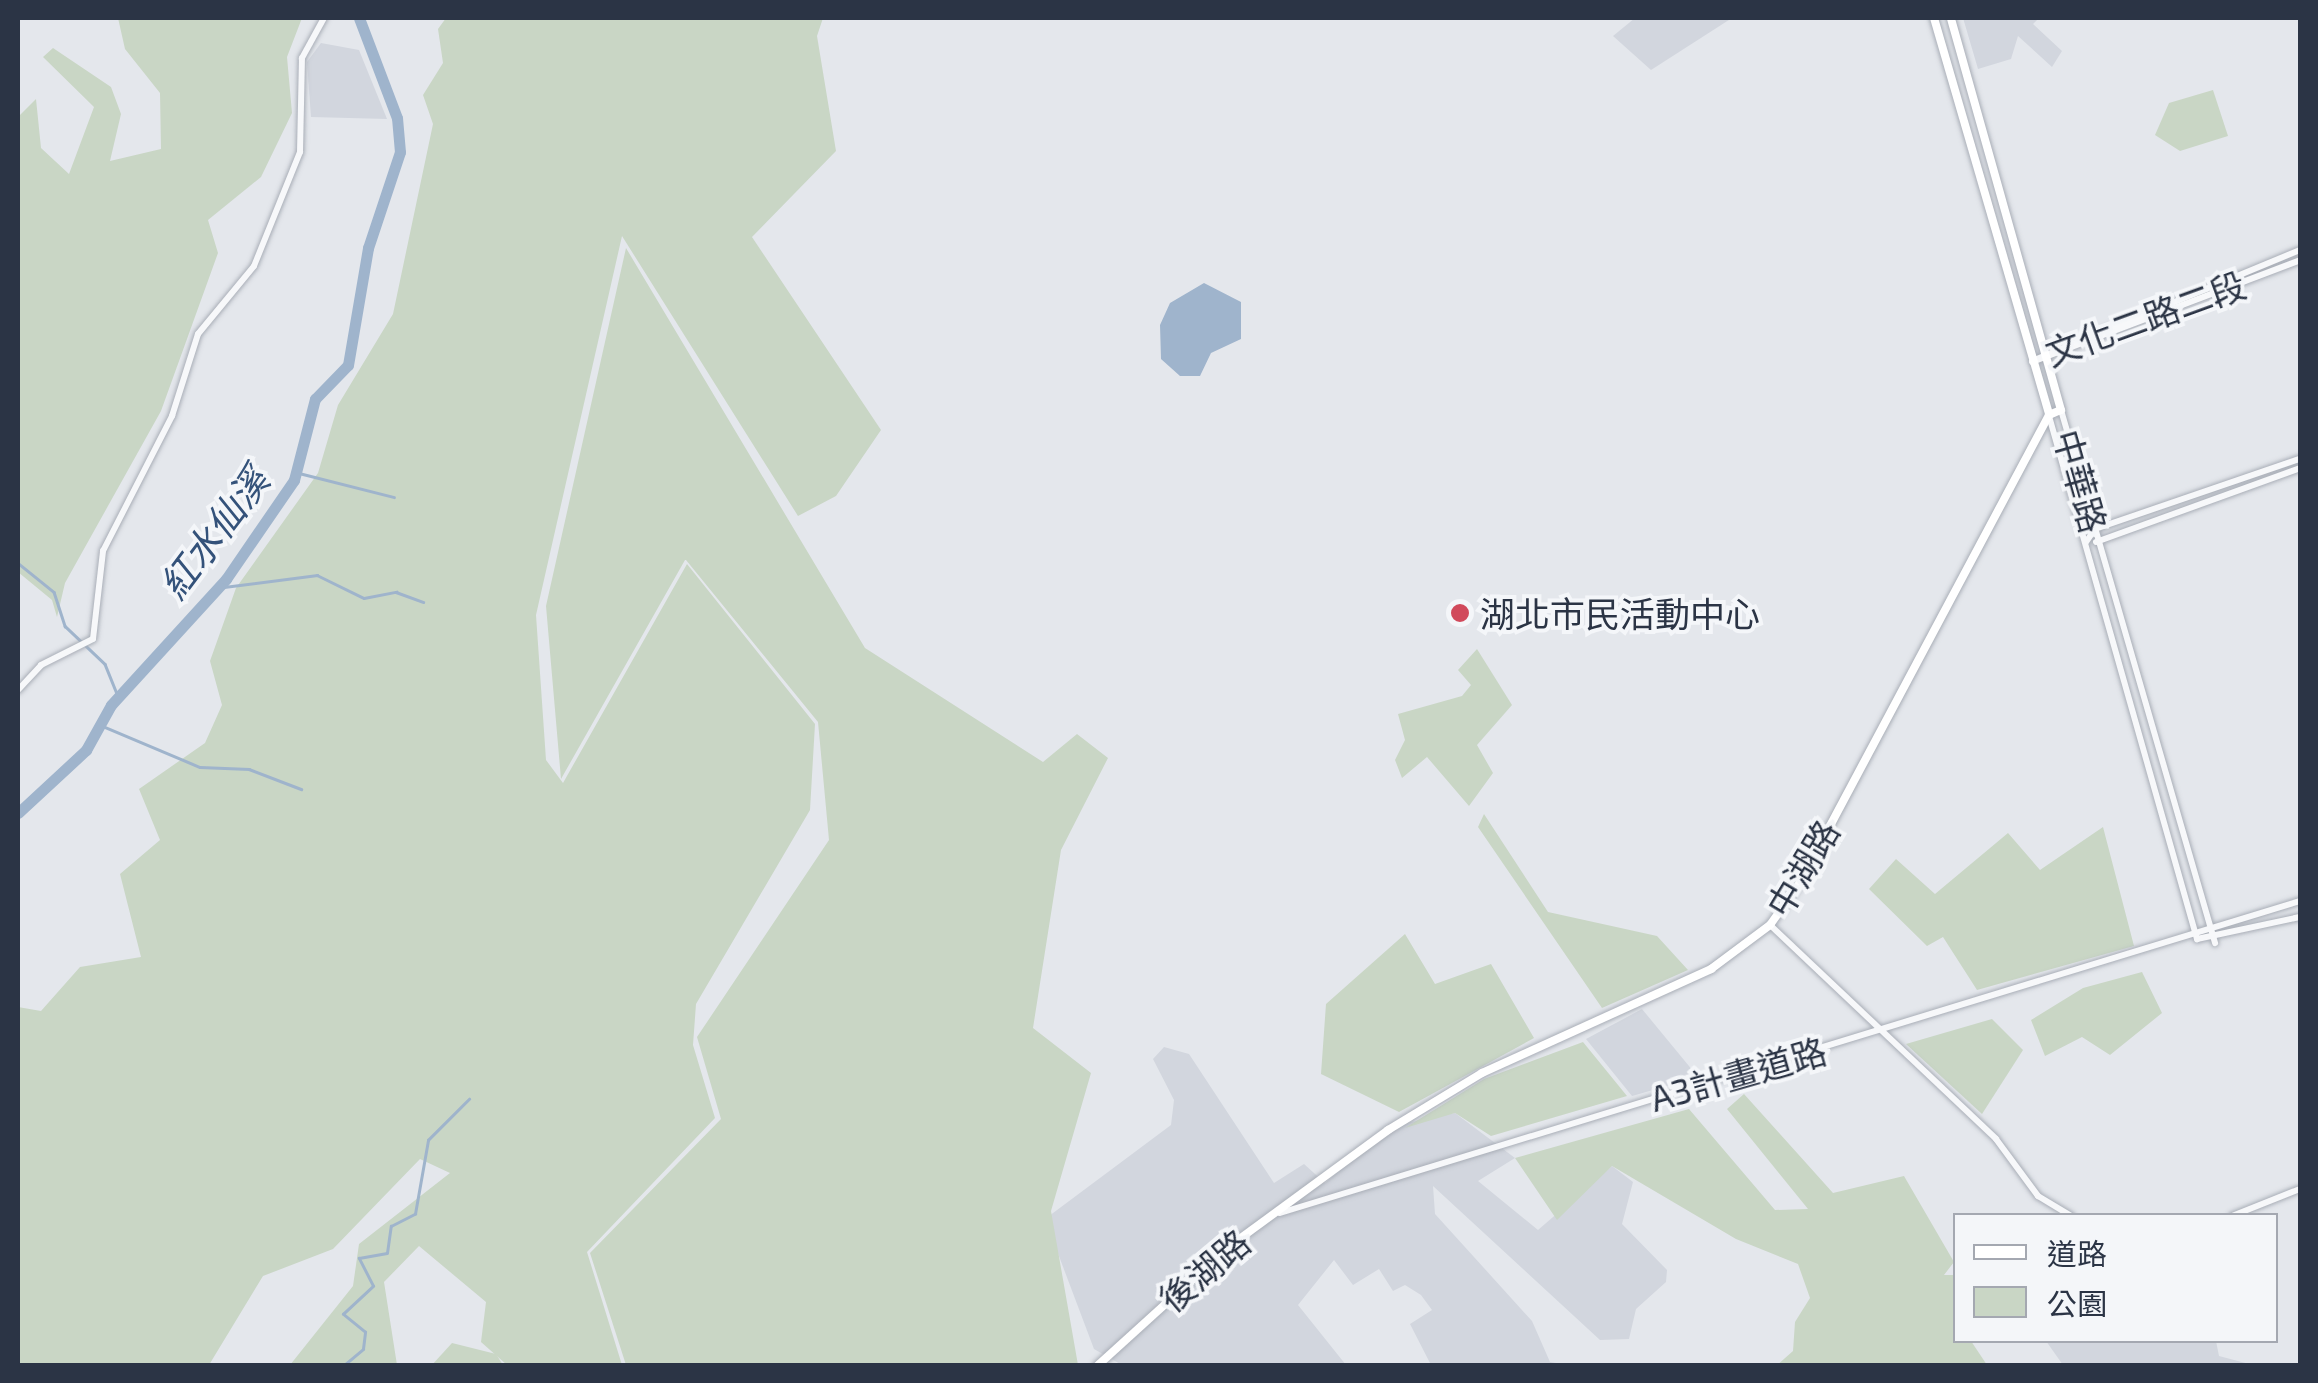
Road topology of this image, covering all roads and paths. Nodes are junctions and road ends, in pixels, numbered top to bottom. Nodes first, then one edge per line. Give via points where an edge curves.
1 (324, 18) edge
2 (1934, 18) edge
3 (1952, 18) edge
4 (2300, 250) edge
5 (2300, 260) edge
6 (2045, 355) junction
7 (2031, 362) junction
8 (2060, 410) junction
9 (2049, 415) junction
10 (2300, 459) edge
11 (2300, 468) edge
12 (2095, 528) junction
13 (2099, 542) junction
14 (2085, 543) junction
15 (18, 690) edge
16 (2300, 901) edge
17 (2300, 918) edge
18 (1770, 925) junction
19 (2210, 928) junction
20 (2198, 939) junction
21 (2215, 943) junction
22 (1882, 1032) junction
23 (1318, 1184) joint
24 (2300, 1188) edge
25 (1280, 1212) junction
26 (2066, 1213) edge
27 (2239, 1213) edge
28 (1097, 1366) edge

1 - 15 street via 302,58 300,152 254,266 198,334 172,416 104,551 96,630 86,644 41,665
2 - 7 main road, 中華路
3 - 6 main road, 中華路
4 - 6 street, 文化二路二段
5 - 6 street, 文化二路二段
6 - 7 street, 文化二路二段
6 - 8 main road, 中華路
7 - 9 main road, 中華路
8 - 9 main road
8 - 12 street, 中華路
9 - 14 street, 中華路
9 - 18 main road, 中湖路
10 - 12 street
11 - 13 street
12 - 13 street, 中華路
12 - 14 street
13 - 14 street
13 - 19 street, 中華路
14 - 20 street, 中華路
16 - 19 street
17 - 21 street
18 - 22 street
18 - 23 main road, 中湖路 via 1712,968 1465,1082
19 - 20 street
19 - 21 street, 中華路
20 - 21 street
20 - 22 street, A3計畫道路
22 - 25 street, A3計畫道路
22 - 26 street via 1996,1140 2038,1196
23 - 25 main road, 後湖路
24 - 27 street
25 - 28 main road, 後湖路 via 1227,1248

